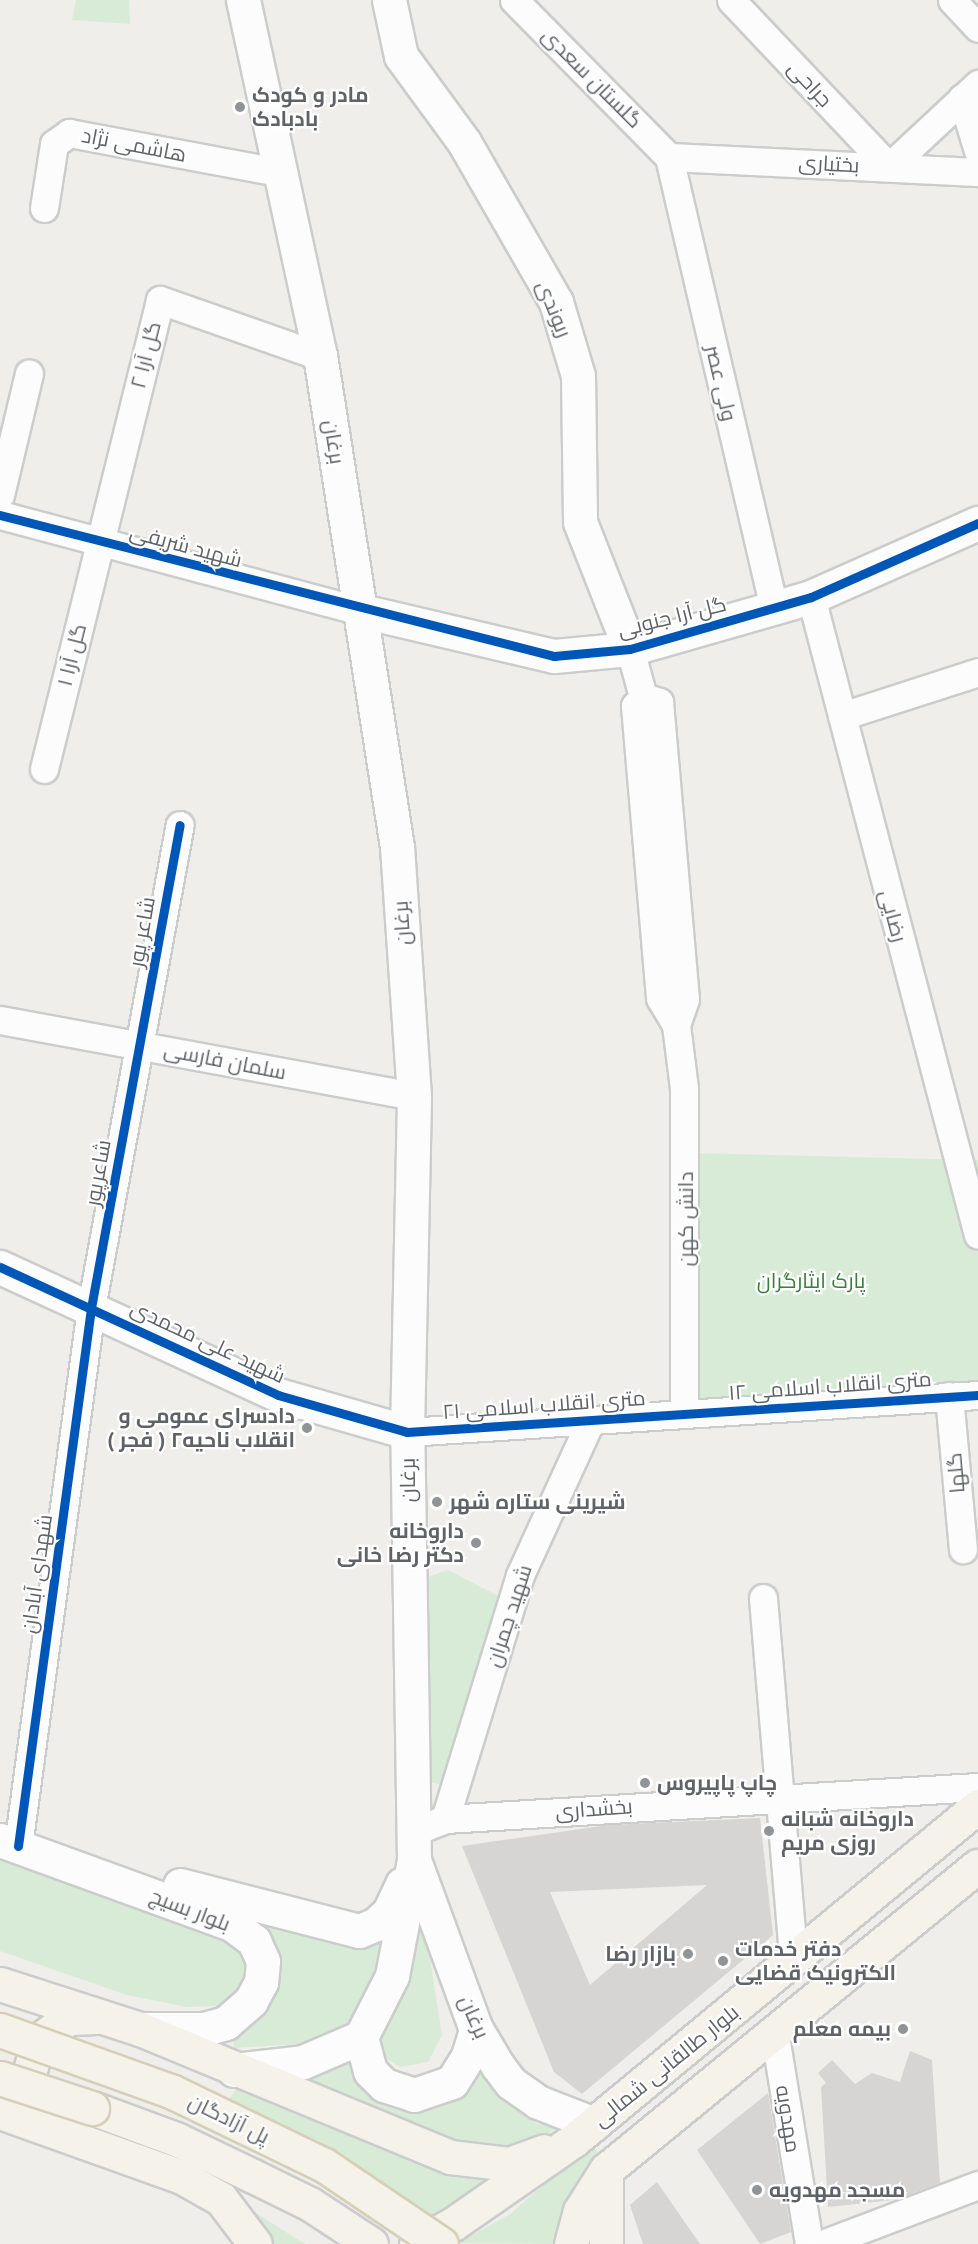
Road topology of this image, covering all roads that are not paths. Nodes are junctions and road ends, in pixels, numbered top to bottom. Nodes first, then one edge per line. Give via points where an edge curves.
1 (243, 0) edge
2 (389, 0) edge
3 (514, 0) edge
4 (731, 0) edge
5 (952, 0) edge
6 (978, 28) edge
7 (970, 91) edge
8 (978, 150) edge
9 (669, 157) junction
10 (889, 167) junction
11 (978, 172) edge
12 (283, 173) junction
13 (44, 208) dead end
14 (320, 356) junction
15 (29, 374) dead end
16 (0, 495) edge
17 (0, 515) edge
18 (978, 523) edge
19 (100, 542) junction
20 (811, 597) junction
21 (774, 608) junction
22 (362, 611) junction
23 (630, 649) junction
24 (978, 672) edge
25 (842, 716) junction
26 (44, 769) dead end
27 (180, 825) dead end
28 (0, 1020) edge
29 (140, 1045) junction
30 (414, 1096) junction
31 (978, 1234) edge
32 (0, 1267) edge
33 (91, 1308) junction
34 (978, 1395) edge
35 (949, 1396) junction
36 (684, 1414) junction
37 (591, 1420) junction
38 (407, 1432) junction
39 (963, 1549) dead end
40 (763, 1598) dead end
41 (978, 1787) edge
42 (777, 1796) junction
43 (978, 1806) edge
44 (445, 1819) junction
45 (9, 1843) edge
46 (413, 1846) junction
47 (978, 1866) edge
48 (792, 1946) dead end
49 (0, 1984) edge
50 (108, 2019) junction
51 (476, 2028) junction
52 (140, 2029) junction
53 (0, 2030) edge
54 (774, 2030) junction
55 (361, 2037) junction
56 (234, 2070) junction
57 (0, 2078) edge
58 (0, 2112) edge
59 (63, 2131) junction
60 (584, 2132) junction
61 (606, 2170) junction
62 (978, 2185) edge
63 (255, 2244) edge
64 (371, 2244) edge
65 (416, 2244) edge
66 (441, 2244) edge
67 (571, 2244) edge
68 (606, 2244) edge
69 (809, 2244) edge
70 (822, 2244) edge

1 - 12 main road, برغان
2 - 23 main road, ریوندی via 401,56 464,142 556,302 578,376 580,522
3 - 9 street, گلستان سعدی
4 - 10 street, جراحی
5 - 6 street
7 - 8 street
7 - 10 street, بختیاری
9 - 10 street, بختیاری
9 - 21 street, ولی عصر
10 - 11 street
12 - 13 street, هاشمی نژاد via 69,133 54,144
12 - 14 main road, برغان
14 - 19 street, گل آرا ۲ via 160,300
14 - 22 main road, برغان
15 - 16 street
17 - 19 street, شهید شریفی
18 - 20 main road, گل آرا جنوبی
19 - 22 street, شهید شریفی
19 - 26 street, گل آرا ۱
20 - 21 main road, گل آرا جنوبی
20 - 25 street, رضایی
21 - 23 main road, گل آرا جنوبی
22 - 23 main road, گل آرا جنوبی via 554,656
22 - 30 main road, برغان via 397,848
23 - 36 street, دانش کهن via 643,697 635,706 660,998 676,1025 687,1153
24 - 25 street
25 - 31 street, رضایی
27 - 29 street, شاعر پور
28 - 29 street, سلمان فارسی
29 - 30 street, سلمان فارسی
29 - 33 street, شاعرپور
30 - 38 main road, برغان
32 - 33 main road, شهید علی محمدی
33 - 38 main road, شهید علی محمدی via 278,1395
33 - 45 street, شهدای آبادان
34 - 35 street, ۱۲ متری انقلاب اسلامی
35 - 36 street, ۱۲ متری انقلاب اسلامی
35 - 39 street, گلها
36 - 37 street, ۲۱ متری انقلاب اسلامی
37 - 38 street, ۲۱ متری انقلاب اسلامی
37 - 44 street, شهید چمران via 520,1575
38 - 46 main road, برغان
40 - 42 street
41 - 42 street, بخشداری
42 - 44 street, بخشداری
42 - 48 street
43 - 60 main road, بلوار طالقانی شمالی
44 - 46 street, بخشداری
45 - 46 main road via 359,1930 376,1924 389,1912
45 - 52 main road, بلوار بسیج via 233,1925 254,1941 263,1961 261,1982 251,2001 225,2023 204,2029
46 - 51 main road, برغان
46 - 55 main road, برغان via 392,1976
47 - 54 main road, بلوار طالقانی شمالی
49 - 50 main road
50 - 52 main road
50 - 59 main road via 69,2018 52,2027 30,2058 32,2097 42,2114
51 - 55 main road via 468,2056 452,2082 414,2095 384,2085 370,2071
51 - 60 main road, برغان via 511,2083
52 - 56 main road
53 - 66 main road, پل آزادگان, bridge via 173,2092 324,2165
54 - 61 main road, بلوار طالقانی شمالی
54 - 69 street, مهدویه
55 - 56 main road via 303,2062
56 - 60 main road via 450,2157 509,2164
57 - 64 main road, پل آزادگان, bridge via 176,2139 310,2204
58 - 59 main road
59 - 63 main road via 182,2178 221,2199
60 - 65 main road via 453,2224
61 - 67 main road, بلوار طالقانی شمالی via 580,2211
61 - 68 main road
62 - 70 street

